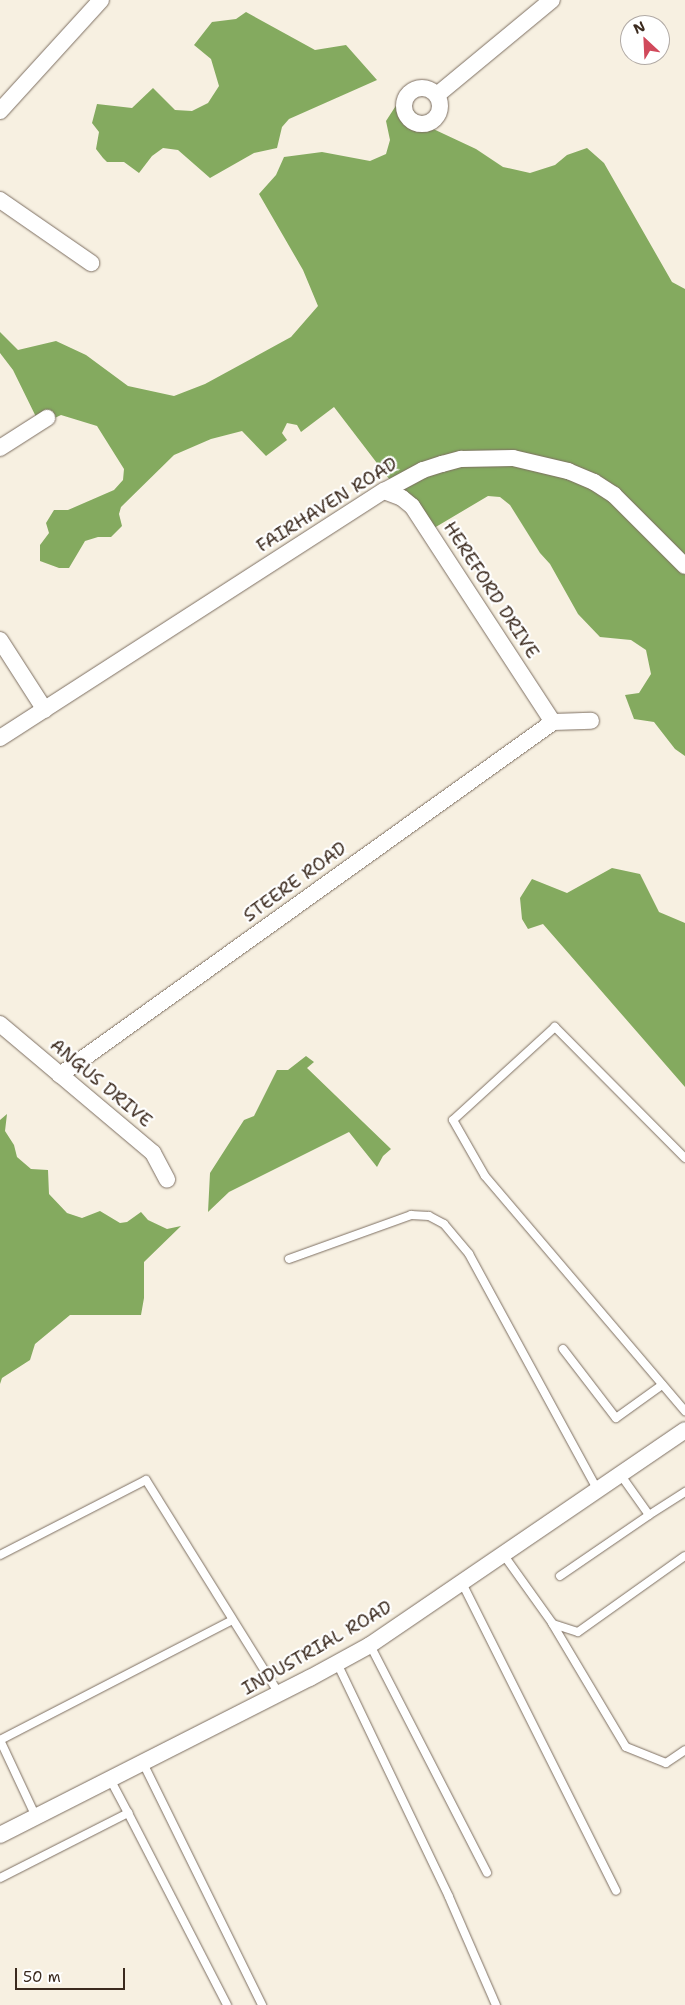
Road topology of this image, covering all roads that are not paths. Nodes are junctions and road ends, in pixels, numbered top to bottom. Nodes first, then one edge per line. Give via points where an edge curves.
1 (101, 0) edge
2 (552, 0) edge
3 (437, 95) dead end
4 (0, 111) edge
5 (0, 200) edge
6 (91, 263) dead end
7 (47, 418) dead end
8 (0, 448) edge
9 (384, 491) junction
10 (685, 566) edge
11 (0, 640) edge
12 (45, 710) junction
13 (591, 721) dead end
14 (553, 722) junction
15 (0, 738) edge
16 (0, 1024) edge
17 (60, 1075) junction
18 (685, 1158) edge
19 (167, 1179) dead end
20 (289, 1259) dead end
21 (563, 1349) dead end
22 (662, 1385) junction
23 (685, 1411) edge
24 (685, 1430) edge
25 (620, 1474) junction
26 (597, 1489) junction
27 (685, 1492) edge
28 (649, 1515) junction
29 (503, 1554) junction
30 (0, 1555) edge
31 (685, 1556) edge
32 (560, 1576) dead end
33 (462, 1582) junction
34 (232, 1620) junction
35 (552, 1623) junction
36 (370, 1645) junction
37 (337, 1663) junction
38 (279, 1694) junction
39 (0, 1740) edge
40 (685, 1750) edge
41 (143, 1763) junction
42 (110, 1779) junction
43 (128, 1813) junction
44 (36, 1817) junction
45 (0, 1835) edge
46 (487, 1873) dead end
47 (0, 1878) edge
48 (616, 1891) dead end
49 (227, 2005) edge
50 (262, 2005) edge
51 (496, 2005) edge

1 - 4 street
2 - 3 street
5 - 6 street
7 - 8 street
9 - 10 street, FAIRHAVEN ROAD via 423,470 462,459 513,458 541,463 586,478 614,494
9 - 12 street, FAIRHAVEN ROAD
9 - 14 street, HEREFORD DRIVE via 412,506
11 - 12 street
12 - 15 street, FAIRHAVEN ROAD
13 - 14 street
14 - 17 street, STEERE ROAD
16 - 17 street, ANGUS DRIVE
17 - 19 street, ANGUS DRIVE via 153,1153
18 - 22 lane via 555,1027 453,1120 485,1176
20 - 26 lane via 411,1215 429,1216 444,1224 469,1254
21 - 22 lane via 616,1418
22 - 23 lane
24 - 25 street, INDUSTRIAL ROAD
25 - 26 street, INDUSTRIAL ROAD
25 - 28 lane
26 - 29 street, INDUSTRIAL ROAD
27 - 28 lane
28 - 32 lane
29 - 33 street, INDUSTRIAL ROAD
29 - 35 lane
30 - 34 lane via 146,1480
31 - 35 lane via 578,1632
33 - 36 street, INDUSTRIAL ROAD
33 - 48 lane
34 - 38 lane
34 - 39 lane
35 - 40 lane via 626,1746 666,1763
36 - 37 street, INDUSTRIAL ROAD
36 - 46 lane
37 - 38 street, INDUSTRIAL ROAD
37 - 51 lane via 449,1897
38 - 41 street, INDUSTRIAL ROAD
39 - 44 lane
41 - 42 street, INDUSTRIAL ROAD
41 - 50 lane
42 - 43 lane
42 - 44 street, INDUSTRIAL ROAD
43 - 47 lane
43 - 49 lane
44 - 45 street, INDUSTRIAL ROAD

